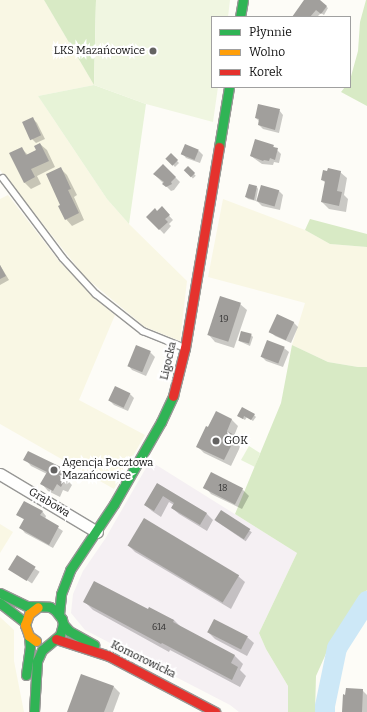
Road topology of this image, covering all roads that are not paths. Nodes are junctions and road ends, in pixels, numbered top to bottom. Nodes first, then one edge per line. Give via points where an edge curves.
1 (243, 0) edge
2 (240, 16) edge
3 (228, 88) edge
4 (3, 178) dead end
5 (185, 348) junction
6 (0, 474) edge
7 (97, 532) junction
8 (70, 570) junction
9 (0, 593) edge
10 (0, 603) edge
11 (41, 606) junction
12 (59, 614) junction
13 (26, 623) junction
14 (63, 624) junction
15 (29, 636) junction
16 (52, 641) junction
17 (109, 656) junction
18 (33, 698) junction
19 (34, 712) edge
20 (215, 712) edge

1 - 2 street
3 - 5 street, Ligocka
4 - 5 lane via 63,258 96,294 143,331
5 - 7 street, Ligocka via 174,394 164,416
6 - 7 street, Grabowa
7 - 8 street, Ligocka
8 - 11 street
8 - 12 street, Ligocka via 58,604
9 - 11 street via 27,606
10 - 13 street
11 - 12 street via 50,607
11 - 13 street via 29,614
12 - 14 street
13 - 15 street
14 - 16 street via 60,634
14 - 17 street via 69,631
15 - 16 street via 38,642
15 - 18 street via 26,670
16 - 17 street, Komorowicka
16 - 18 street via 42,650 37,661
17 - 20 street, Komorowicka
18 - 19 street

